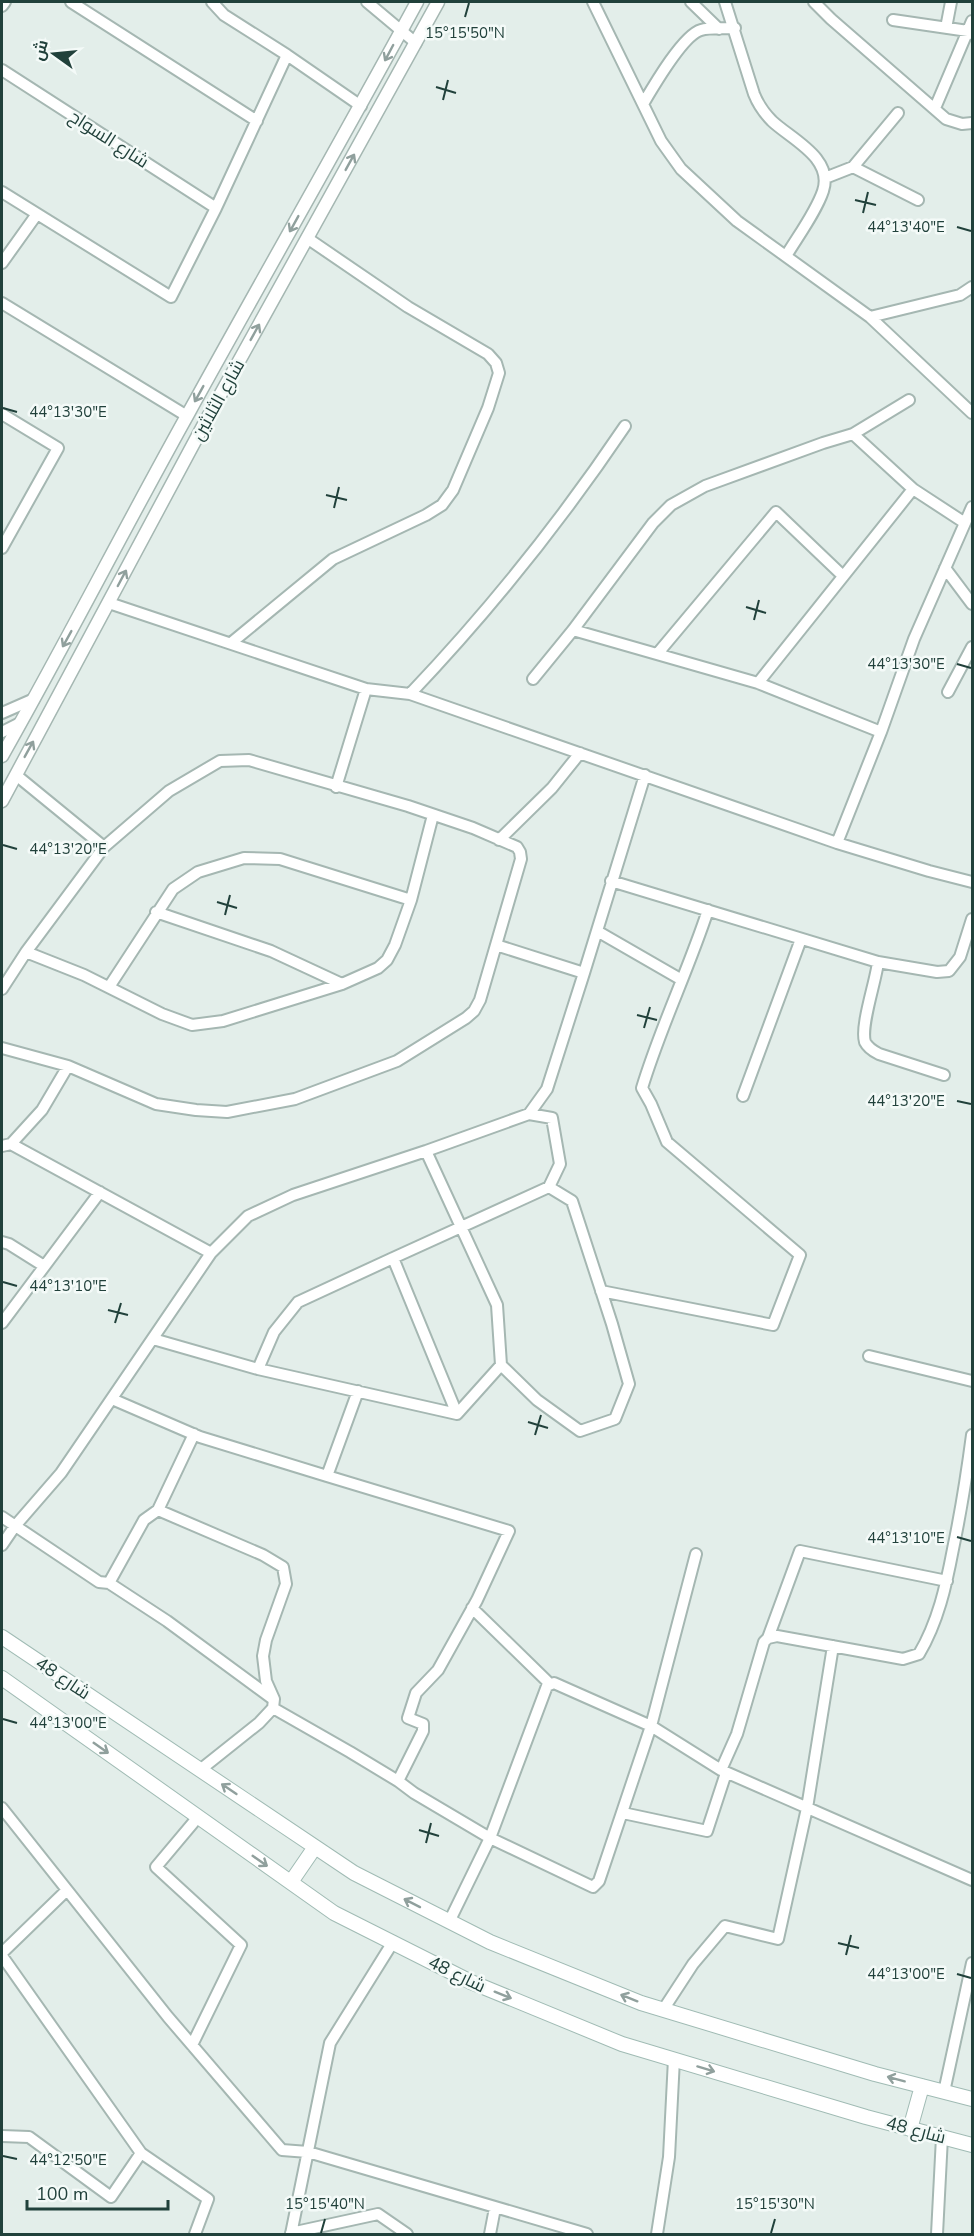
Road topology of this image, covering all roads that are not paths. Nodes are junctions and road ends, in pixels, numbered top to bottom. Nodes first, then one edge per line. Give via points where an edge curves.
1 (5, 2) edge
2 (71, 2) edge
3 (212, 2) edge
4 (367, 2) edge
5 (417, 2) edge
6 (438, 2) edge
7 (593, 2) edge
8 (691, 2) edge
9 (725, 2) edge
10 (814, 2) edge
11 (951, 2) edge
12 (2, 6) edge
13 (893, 20) dead end
14 (735, 28) junction
15 (946, 28) junction
16 (971, 28) edge
17 (719, 29) junction
18 (401, 31) junction
19 (416, 43) junction
20 (287, 55) junction
21 (2, 70) edge
22 (643, 104) junction
23 (361, 105) junction
24 (934, 108) junction
25 (898, 113) dead end
26 (257, 121) junction
27 (972, 123) edge
28 (853, 167) junction
29 (825, 178) junction
30 (2, 192) edge
31 (918, 200) dead end
32 (216, 208) junction
33 (37, 214) junction
34 (307, 238) junction
35 (786, 256) junction
36 (2, 263) edge
37 (972, 287) edge
38 (2, 303) edge
39 (870, 317) junction
40 (909, 400) dead end
41 (972, 413) edge
42 (2, 414) edge
43 (187, 416) junction
44 (203, 426) junction
45 (625, 426) dead end
46 (853, 434) junction
47 (913, 489) junction
48 (972, 507) edge
49 (965, 523) junction
50 (2, 548) edge
51 (945, 568) junction
52 (843, 576) junction
53 (93, 592) junction
54 (109, 603) junction
55 (972, 604) edge
56 (573, 630) junction
57 (231, 642) junction
58 (972, 647) edge
59 (658, 653) junction
60 (533, 678) dead end
61 (758, 683) junction
62 (366, 689) junction
63 (948, 692) dead end
64 (410, 694) junction
65 (34, 699) junction
66 (2, 713) edge
67 (20, 723) junction
68 (2, 732) edge
69 (881, 732) junction
70 (580, 753) junction
71 (2, 756) edge
72 (16, 775) junction
73 (645, 775) junction
74 (336, 787) junction
75 (2, 801) edge
76 (433, 815) junction
77 (499, 840) junction
78 (837, 843) junction
79 (104, 847) junction
80 (611, 881) junction
81 (972, 882) edge
82 (411, 900) junction
83 (708, 910) junction
84 (156, 912) junction
85 (972, 919) edge
86 (597, 931) junction
87 (801, 939) junction
88 (496, 945) junction
89 (26, 952) junction
90 (878, 962) junction
91 (584, 973) junction
92 (682, 980) junction
93 (342, 984) junction
94 (108, 987) junction
95 (2, 989) edge
96 (2, 1048) edge
97 (68, 1066) junction
98 (944, 1075) dead end
99 (743, 1096) dead end
100 (529, 1114) junction
101 (6, 1145) edge
102 (426, 1151) junction
103 (549, 1187) junction
104 (100, 1192) junction
105 (460, 1227) junction
106 (2, 1242) edge
107 (211, 1253) junction
108 (393, 1258) junction
109 (44, 1266) junction
110 (601, 1291) junction
111 (2, 1323) edge
112 (153, 1339) junction
113 (868, 1356) dead end
114 (501, 1365) junction
115 (258, 1369) junction
116 (972, 1381) edge
117 (358, 1391) junction
118 (112, 1398) junction
119 (457, 1414) junction
120 (194, 1434) junction
121 (972, 1435) edge
122 (327, 1476) junction
123 (969, 1496) edge
124 (158, 1510) junction
125 (2, 1517) edge
126 (15, 1526) junction
127 (2, 1545) edge
128 (696, 1554) dead end
129 (946, 1581) junction
130 (109, 1583) junction
131 (472, 1608) junction
132 (2, 1637) edge
133 (768, 1638) junction
134 (833, 1646) junction
135 (2, 1678) edge
136 (550, 1684) junction
137 (273, 1704) junction
138 (651, 1726) junction
139 (200, 1770) junction
140 (723, 1771) junction
141 (399, 1781) junction
142 (2, 1808) edge
143 (807, 1808) junction
144 (623, 1813) junction
145 (198, 1817) junction
146 (490, 1838) junction
147 (315, 1847) junction
148 (972, 1881) edge
149 (291, 1882) junction
150 (67, 1890) junction
151 (449, 1922) junction
152 (393, 1942) junction
153 (2, 1954) edge
154 (972, 1963) edge
155 (663, 2010) junction
156 (192, 2045) junction
157 (674, 2059) junction
158 (922, 2086) junction
159 (944, 2092) junction
160 (972, 2099) edge
161 (910, 2128) junction
162 (2, 2136) edge
163 (942, 2137) junction
164 (972, 2145) edge
165 (308, 2152) junction
166 (141, 2153) junction
167 (495, 2208) junction
168 (291, 2234) edge
169 (195, 2235) edge
170 (407, 2235) edge
171 (490, 2235) edge
172 (587, 2235) edge
173 (657, 2235) edge
174 (937, 2235) edge

1 - 12 street
2 - 26 street
3 - 20 street via 224,15
4 - 18 street
5 - 18 street, شارع الثلاثين
6 - 19 street, شارع الثلاثين
7 - 22 street
8 - 17 street
9 - 14 street
10 - 24 street
11 - 15 street
13 - 15 street
14 - 17 street
14 - 29 street via 760,106 815,157
15 - 16 street
16 - 24 street
17 - 22 street via 700,30 683,45
18 - 19 street
18 -> 23 street, شارع الثلاثين
34 -> 19 street, شارع الثلاثين
20 - 23 street
20 - 26 street
21 - 32 street, شارع السواح
22 - 35 street via 667,151 681,169 729,215
23 -> 43 street, شارع الثلاثين
24 - 27 street via 951,122
25 - 28 street
26 - 32 street
28 - 29 street
28 - 31 street
29 - 35 street via 819,198
30 - 33 street
32 - 33 street via 171,297
33 - 36 street
44 -> 34 street, شارع الثلاثين
34 - 57 street via 408,307 489,354 499,373 453,490 442,505 333,559
35 - 39 street
37 - 39 street via 960,295
38 - 43 street
39 - 41 street
40 - 46 street
42 - 50 street via 58,448
43 - 44 street
43 - 53 street, شارع الثلاثين
54 -> 44 street, شارع الثلاثين
45 - 64 street via 587,482 510,580
46 - 47 street
46 - 56 street via 705,486 676,501 653,523
47 - 49 street
47 - 52 street
48 - 49 street
49 - 51 street
51 - 55 street
51 - 69 street via 914,639
52 - 59 street via 776,512
52 - 61 street
53 - 54 street
53 -> 65 street, شارع الثلاثين
54 - 57 street
72 -> 54 street, شارع الثلاثين
56 - 59 street
56 - 60 street
57 - 62 street
58 - 63 street
59 - 61 street
61 - 69 street
62 - 64 street
62 - 74 street
64 - 70 street
65 - 66 street
65 - 67 street, شارع الثلاثين
67 - 68 street
67 - 71 street, شارع الثلاثين
69 - 78 street
70 - 73 street
70 - 77 street via 552,788
72 - 75 street, شارع الثلاثين
72 - 79 street
73 - 78 street
73 - 80 street
74 - 76 street
74 - 79 street via 249,760 220,761 169,791
76 - 77 street
76 - 82 street
77 - 88 street via 516,847 521,859
78 - 81 street
79 - 89 street
80 - 83 street
80 - 86 street
82 - 84 street via 280,859 244,858 198,872 173,889
82 - 93 street via 387,960 378,969
83 - 87 street
83 - 92 street
84 - 93 street via 271,951
84 - 94 street
85 - 90 street via 960,957 949,971
86 - 91 street
86 - 92 street
87 - 90 street
87 - 99 street
88 - 91 street
88 - 97 street via 480,1000 466,1018 397,1061 295,1099 227,1112 196,1110 156,1104
89 - 94 street
89 - 95 street
90 - 98 street via 865,1026 869,1049
91 - 100 street via 547,1089
92 - 110 street via 642,1088 667,1142 800,1255 773,1324
93 - 94 street via 223,1021 192,1025
96 - 97 street
97 - 101 street via 42,1110
100 - 102 street
100 - 103 street via 552,1118 560,1164
101 - 104 street
102 - 105 street
102 - 107 street via 293,1195 248,1216
103 - 105 street
103 - 110 street via 572,1201
104 - 107 street
104 - 109 street
105 - 108 street
105 - 114 street via 496,1305
106 - 109 street
107 - 112 street
108 - 115 street via 298,1302 274,1332
108 - 119 street
109 - 111 street
110 - 114 street via 629,1384 615,1419 580,1431 537,1400
112 - 115 street
112 - 118 street
113 - 116 street
114 - 119 street
115 - 117 street
117 - 119 street
117 - 122 street
118 - 120 street
118 - 126 street via 61,1473
120 - 122 street
120 - 124 street
121 - 123 street
122 - 131 street via 508,1531
123 - 129 street
124 - 130 street via 144,1521
124 - 137 street via 283,1567 286,1584 263,1656
125 - 126 street
126 - 127 street
126 - 130 street via 99,1582
128 - 138 street
129 - 133 street via 800,1551
129 - 134 street via 930,1635 919,1654 903,1659
130 - 137 street via 167,1622
131 - 136 street
131 - 141 street via 438,1670 416,1693 408,1718 423,1724 423,1731
132 - 139 main road, شارع 48
133 - 134 street via 777,1636
133 - 140 street
134 - 143 street
135 -> 145 main road, شارع 48
136 - 138 street
136 - 146 street
137 - 139 street via 259,1723
137 - 141 street
138 - 140 street
138 - 144 street
147 -> 139 main road, شارع 48
140 - 143 street
140 - 144 street via 707,1832
141 - 146 street
142 - 150 street
143 - 148 street
143 - 155 street via 778,1940 725,1926 693,1964
144 - 146 street via 599,1881 593,1887
145 -> 149 main road, شارع 48
145 - 156 street via 156,1867 241,1945
146 - 151 street
147 - 149 main road
151 -> 147 main road, شارع 48 via 354,1873
149 - 152 main road, شارع 48 via 334,1913
150 - 153 street
150 - 156 street
155 -> 151 main road, شارع 48
152 -> 157 main road, شارع 48 via 471,1982 622,2044
152 - 165 street via 330,2043
153 - 166 street
154 - 159 street
158 -> 155 main road, شارع 48
156 - 165 street via 282,2150
157 -> 161 main road, شارع 48
157 - 173 street via 669,2157
158 - 159 main road, شارع 48
158 - 161 main road
159 - 160 main road, شارع 48
161 - 163 main road, شارع 48
162 - 166 street via 29,2137 111,2197
163 - 164 main road, شارع 48
163 - 174 street
165 - 167 street
165 - 168 street
166 - 169 street via 208,2199
167 - 171 street
167 - 172 street
168 - 170 street via 378,2214

